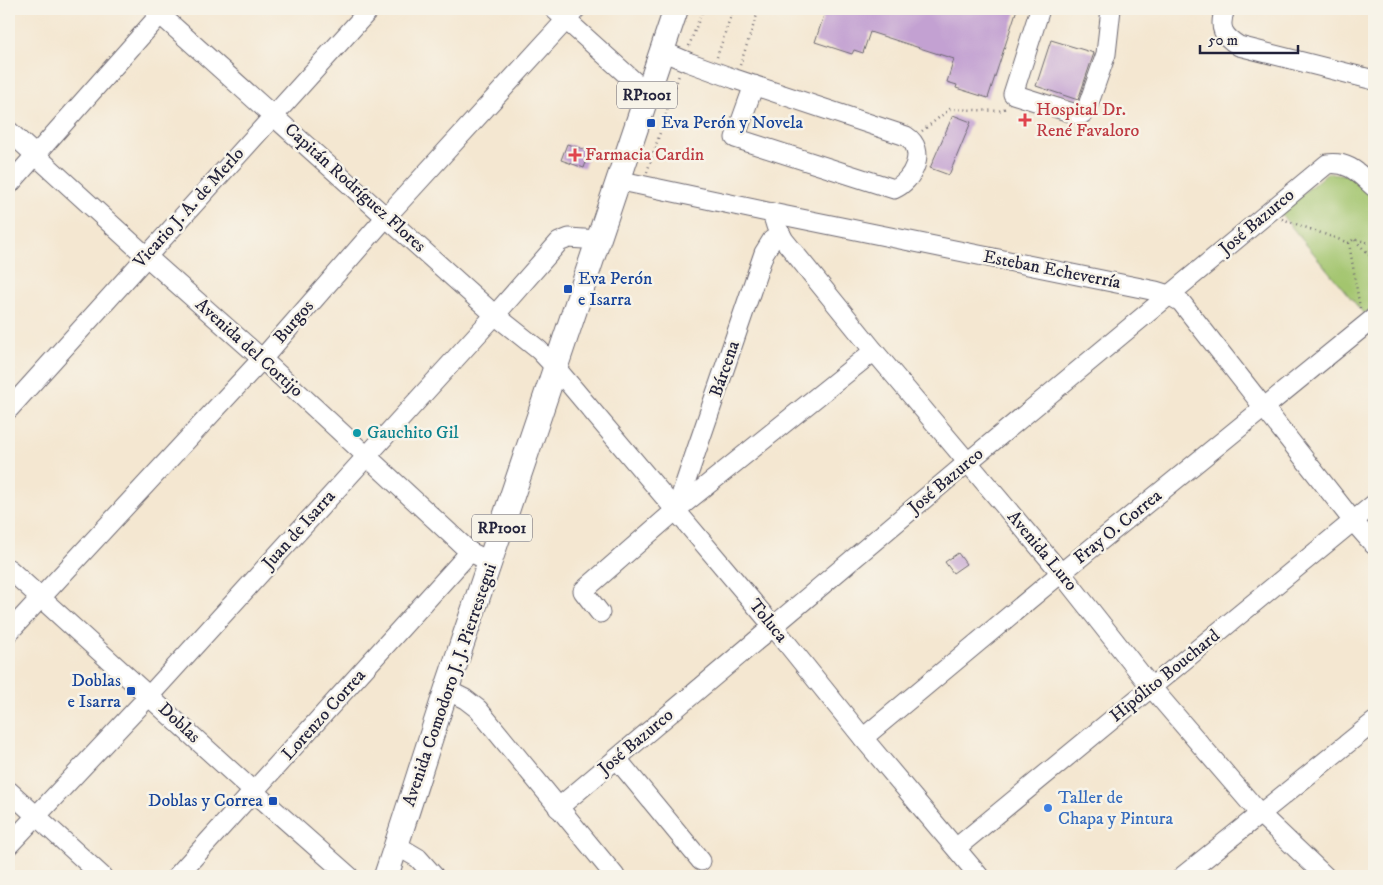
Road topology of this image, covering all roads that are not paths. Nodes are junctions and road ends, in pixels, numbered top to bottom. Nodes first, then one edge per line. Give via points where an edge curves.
1 (370, 9) edge
2 (676, 9) edge
3 (1040, 9) edge
4 (1111, 9) edge
5 (1225, 9) edge
6 (160, 10) edge
7 (565, 12) edge
8 (662, 51) junction
9 (1374, 80) edge
10 (754, 85) junction
11 (647, 93) junction
12 (274, 114) junction
13 (9, 131) edge
14 (36, 156) junction
15 (617, 180) junction
16 (9, 185) edge
17 (1374, 187) edge
18 (772, 214) junction
19 (386, 217) junction
20 (781, 234) junction
21 (598, 240) junction
22 (146, 256) junction
23 (1169, 296) junction
24 (495, 315) junction
25 (1369, 322) edge
26 (874, 351) junction
27 (262, 358) junction
28 (556, 368) junction
29 (1264, 408) junction
30 (9, 409) edge
31 (366, 456) junction
32 (968, 462) junction
33 (1374, 504) edge
34 (676, 510) junction
35 (1353, 521) junction
36 (1374, 545) edge
37 (481, 557) junction
38 (9, 569) edge
39 (1061, 573) junction
40 (40, 598) junction
41 (600, 613) dead end
42 (773, 626) junction
43 (9, 632) edge
44 (1151, 687) junction
45 (447, 690) junction
46 (149, 696) junction
47 (1374, 722) edge
48 (863, 738) junction
49 (617, 759) junction
50 (9, 791) edge
51 (254, 792) junction
52 (558, 808) junction
53 (1260, 814) junction
54 (36, 815) junction
55 (9, 845) edge
56 (396, 845) junction
57 (956, 848) junction
58 (701, 861) dead end
59 (102, 876) edge
60 (177, 876) edge
61 (349, 876) edge
62 (386, 876) edge
63 (434, 876) edge
64 (615, 876) edge
65 (979, 876) edge
66 (1183, 876) edge
67 (1326, 876) edge

1 - 12 street, Vicario J. A. de Merlo
2 - 8 main road, RP1001
3 - 4 street via 1013,94 1076,114 1086,111 1106,54
5 - 9 street via 1224,33 1239,46
6 - 12 street, Capitán Rodríguez Flores
6 - 14 street
7 - 11 street
7 - 19 street, Burgos
8 - 10 street
8 - 11 main road, RP1001
10 - 10 street via 906,136 917,151 909,178 903,186 894,189 735,138
11 - 15 main road, RP1001
12 - 19 street, Capitán Rodríguez Flores
12 - 22 street, Vicario J. A. de Merlo
13 - 14 street, Avenida del Cortijo
14 - 16 street
14 - 22 street, Avenida del Cortijo
15 - 18 street, Esteban Echeverría
15 - 21 main road, Avenida Comodoro J. J. Pierrestegui / RP1001
17 - 23 street, José Bazurco via 1349,167 1338,162 1327,164
18 - 20 street, Avenida Luro
18 - 23 street, Esteban Echeverría
19 - 24 street, Capitán Rodríguez Flores
19 - 27 street, Burgos
20 - 26 street, Avenida Luro
20 - 34 street, Bárcena via 772,240 764,253
21 - 24 street, Juan de Isarra via 569,238 559,242
21 - 28 main road, Avenida Comodoro J. J. Pierrestegui / RP1001
22 - 27 street, Avenida del Cortijo
22 - 30 street, Vicario J. A. de Merlo
23 - 29 street, Esteban Echeverría via 1181,302
23 - 32 street, José Bazurco
24 - 28 street, Capitán Rodríguez Flores
24 - 31 street, Juan de Isarra
25 - 29 street, Fray O. Correa
26 - 32 street, Avenida Luro
26 - 34 street
27 - 31 street, Avenida del Cortijo
27 - 40 street, Burgos
28 - 34 street, Toluca
28 - 37 main road, Avenida Comodoro J. J. Pierrestegui / RP1001
29 - 35 street, Esteban Echeverría
29 - 39 street, Fray O. Correa
31 - 37 street, Avenida del Cortijo
31 - 46 street, Juan de Isarra
32 - 39 street, Avenida Luro
32 - 42 street, José Bazurco
33 - 35 street, Hipólito Bouchard
34 - 41 street via 583,590
34 - 42 street, Toluca
35 - 36 street, Esteban Echeverría
35 - 44 street, Hipólito Bouchard
37 - 45 main road, Avenida Comodoro J. J. Pierrestegui / RP1001
37 - 51 street, Lorenzo Correa
38 - 40 street, Doblas
39 - 44 street, Avenida Luro
39 - 48 street, Fray O. Correa
40 - 43 street, Burgos
40 - 46 street, Doblas
42 - 48 street, Toluca
42 - 49 street, José Bazurco
44 - 53 street, Avenida Luro
44 - 57 street, Hipólito Bouchard
45 - 52 street via 478,709
45 - 56 main road, Avenida Comodoro J. J. Pierrestegui / RP1001
46 - 51 street, Doblas
46 - 54 street, Juan de Isarra
47 - 53 street
48 - 57 street, Toluca
49 - 52 street, José Bazurco
49 - 58 street
50 - 54 street
51 - 60 street, Lorenzo Correa
51 - 61 street, Doblas
52 - 64 street
53 - 66 street
53 - 67 street, Avenida Luro
54 - 55 street, Juan de Isarra
54 - 59 street
56 - 62 main road, Avenida Comodoro J. J. Pierrestegui / RP1001
56 - 63 street via 418,858
57 - 65 street, Toluca

